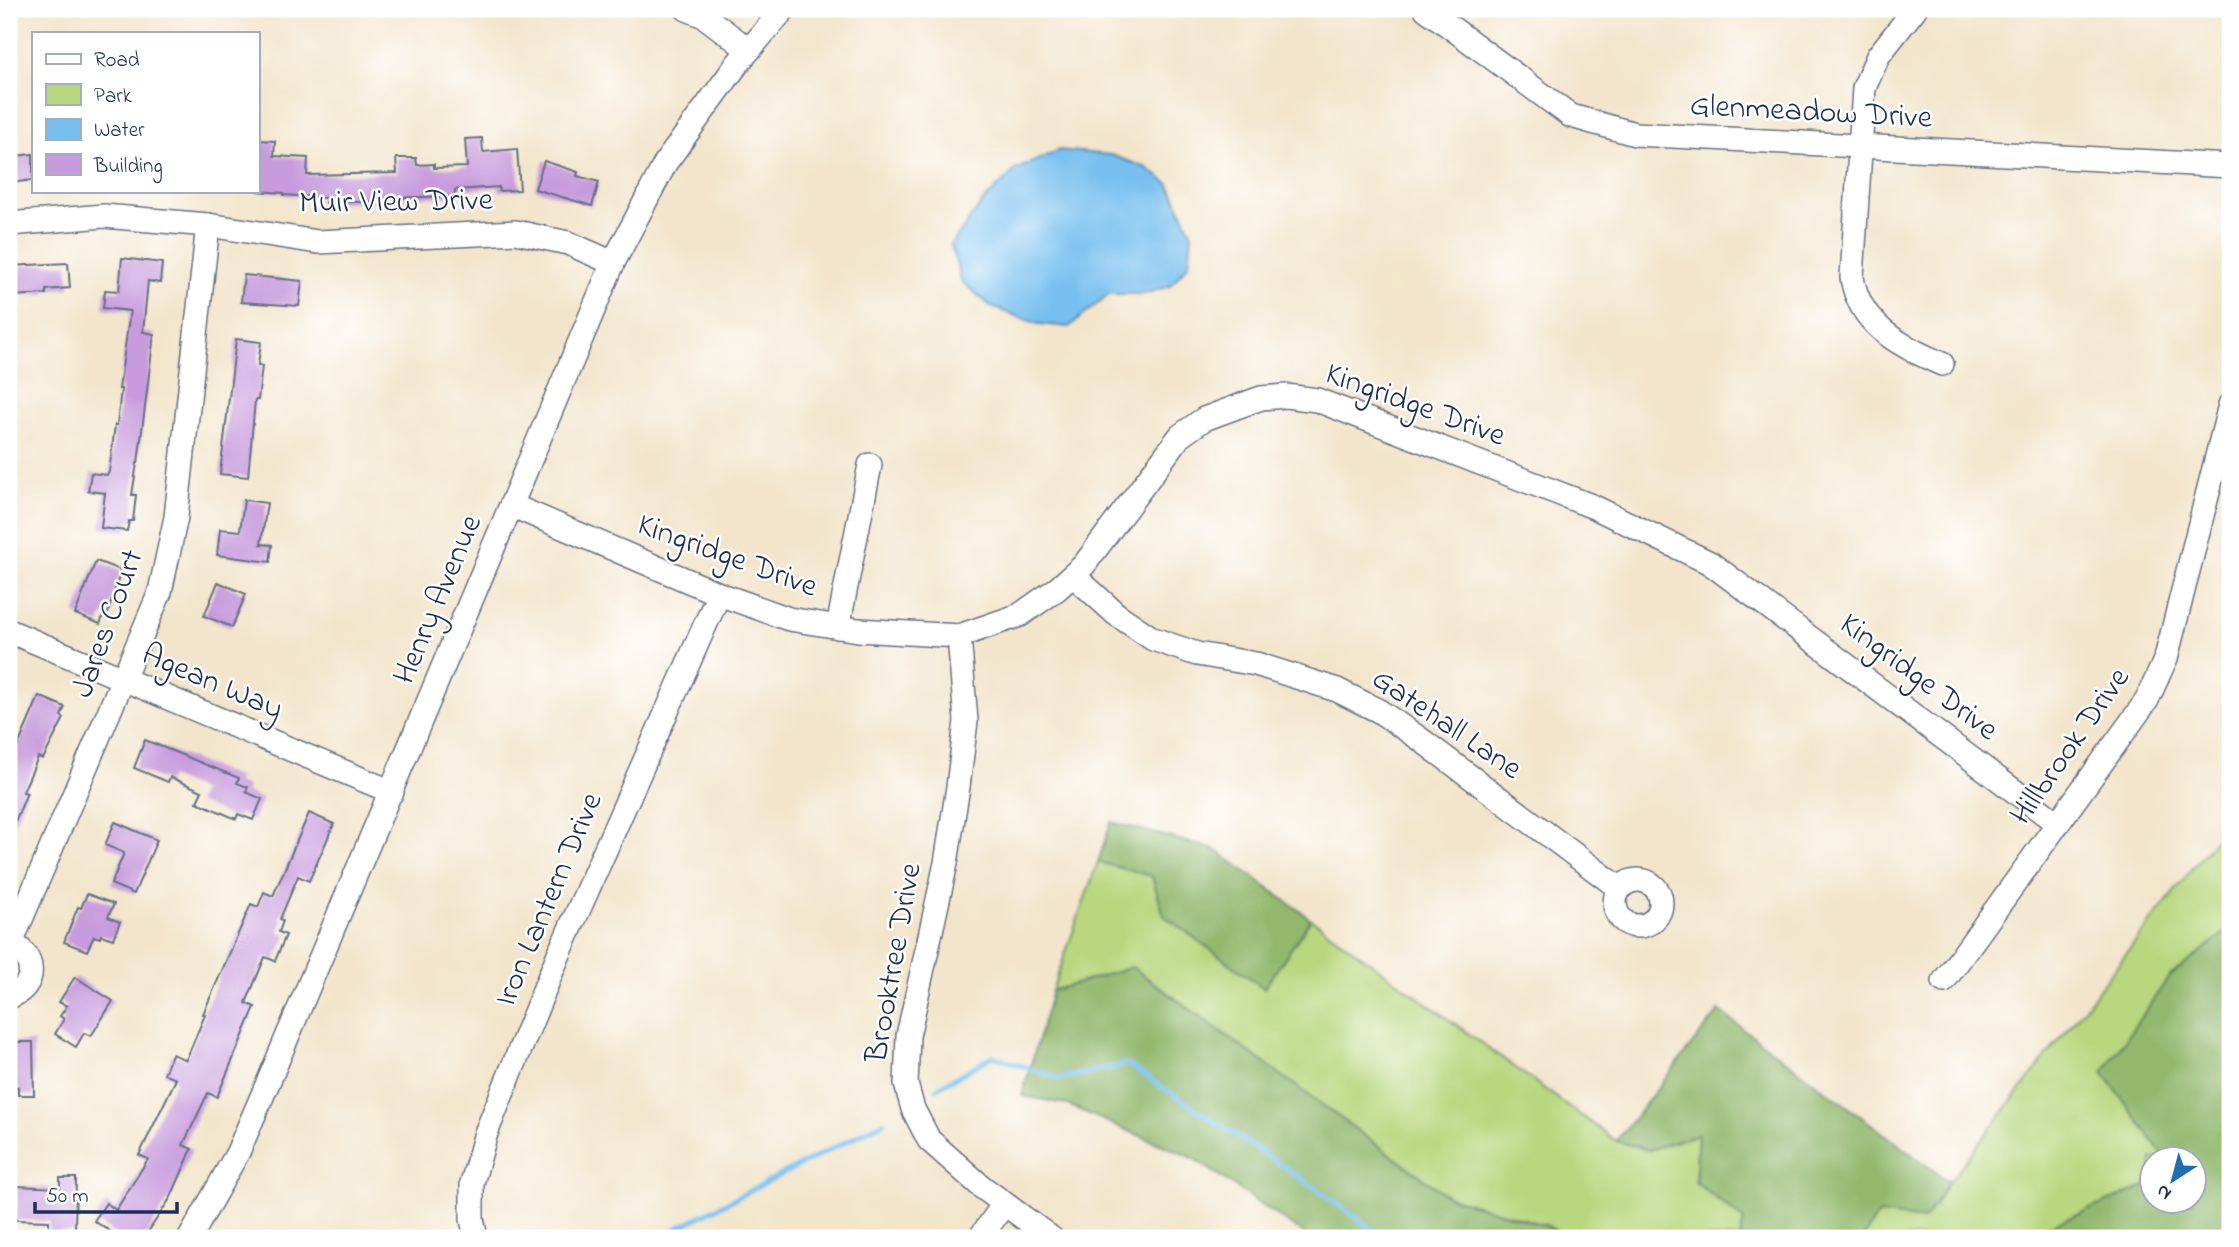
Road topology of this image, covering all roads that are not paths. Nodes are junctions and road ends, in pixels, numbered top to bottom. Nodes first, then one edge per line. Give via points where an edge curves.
1 (687, 9) edge
2 (784, 9) edge
3 (1426, 9) edge
4 (1915, 9) edge
5 (749, 50) junction
6 (1858, 148) junction
7 (2230, 166) edge
8 (9, 224) edge
9 (208, 225) junction
10 (613, 263) junction
11 (1942, 364) dead end
12 (2230, 405) edge
13 (870, 465) dead end
14 (513, 506) junction
15 (1073, 575) junction
16 (719, 594) junction
17 (838, 627) junction
18 (9, 631) edge
19 (959, 636) junction
20 (124, 681) junction
21 (392, 792) junction
22 (2057, 823) junction
23 (1619, 888) dead end
24 (10, 942) edge
25 (1944, 981) dead end
26 (9, 997) edge
27 (1004, 1204) junction
28 (190, 1238) edge
29 (476, 1238) edge
30 (980, 1238) edge
31 (1051, 1238) edge

1 - 5 street via 704,16
2 - 5 street, Henry Avenue
3 - 6 street, Glenmeadow Drive via 1571,116 1635,134
4 - 6 street via 1870,71
5 - 10 street, Henry Avenue via 666,162
6 - 7 street, Glenmeadow Drive
6 - 11 street via 1854,293 1863,311 1903,347
8 - 9 street, Muir View Drive via 104,216
9 - 10 street, Muir View Drive via 318,242 516,232 568,243
9 - 20 street, Jares Court via 176,517 160,592
10 - 14 street, Henry Avenue
12 - 22 street, Hillbrook Drive via 2166,658 2147,700
13 - 17 street
14 - 16 street, Kingridge Drive
14 - 21 street, Henry Avenue
15 - 19 street, Kingridge Drive via 1020,615
15 - 22 street, Kingridge Drive via 1180,436 1204,419 1261,398 1317,400 1594,507 1710,563
15 - 23 street, Gatehall Lane via 1116,614 1153,639 1197,654 1256,664 1337,690 1379,711
16 - 17 street, Kingridge Drive via 789,619
16 - 29 street, Iron Lantern Drive via 558,956 486,1133 472,1183
17 - 19 street, Kingridge Drive
18 - 20 street, Agean Way
19 - 27 street, Brooktree Drive via 965,722 958,787 908,1036 906,1084 929,1140
20 - 21 street, Agean Way
20 - 24 street, Jares Court
21 - 28 street, Henry Avenue via 238,1152
22 - 25 street, Hillbrook Drive
24 - 26 street, Jares Court via 21,947 31,968 24,988
27 - 30 street
27 - 31 street, Brooktree Drive

